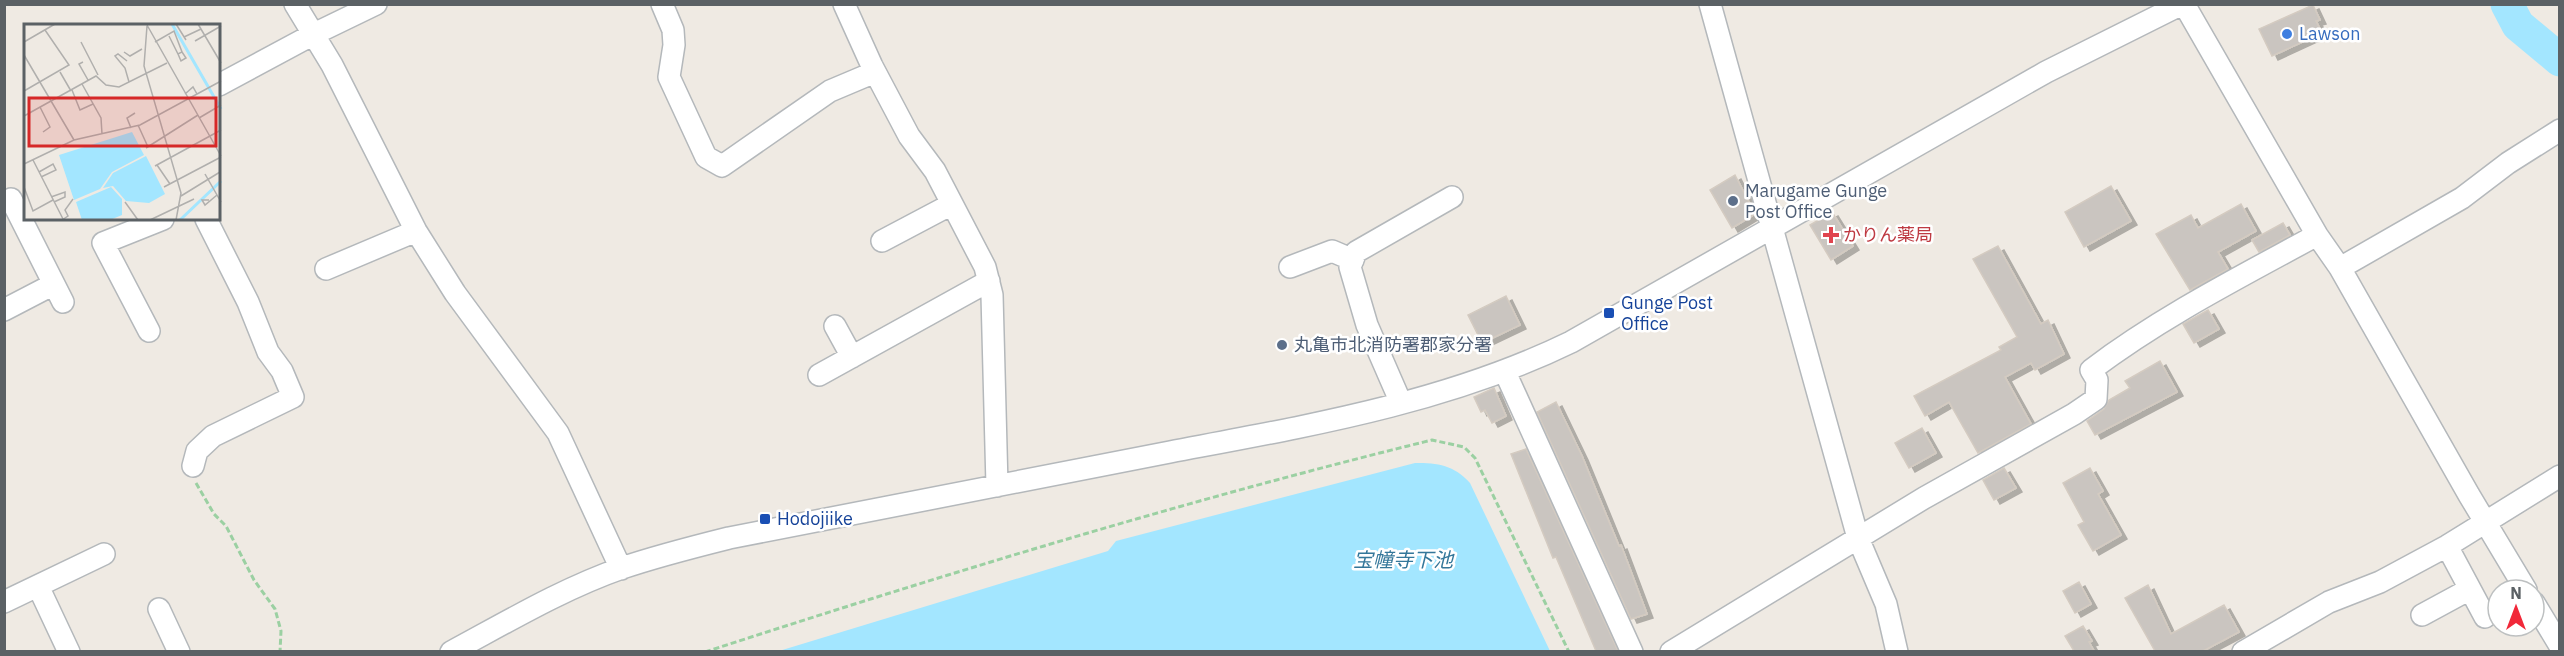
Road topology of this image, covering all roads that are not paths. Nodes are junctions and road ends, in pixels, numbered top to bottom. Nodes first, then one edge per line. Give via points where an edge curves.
1 (295, 4) edge
2 (376, 4) edge
3 (662, 4) edge
4 (844, 4) edge
5 (1710, 4) edge
6 (2183, 4) edge
7 (312, 35) junction
8 (875, 72) junction
9 (220, 84) edge
10 (2559, 130) edge
11 (14, 197) edge
12 (1452, 197) dead end
13 (952, 204) junction
14 (24, 219) edge
15 (25, 220) edge
16 (161, 220) edge
17 (207, 220) edge
18 (1771, 227) junction
19 (416, 231) junction
20 (2317, 235) junction
21 (882, 241) dead end
22 (1353, 260) junction
23 (1290, 267) dead end
24 (2340, 268) junction
25 (326, 269) dead end
26 (988, 281) junction
27 (4, 310) edge
28 (835, 326) dead end
29 (149, 331) dead end
30 (852, 357) junction
31 (1505, 372) junction
32 (819, 375) dead end
33 (1401, 403) junction
34 (194, 466) road end
35 (2559, 476) edge
36 (997, 486) junction
37 (2486, 521) junction
38 (1858, 538) junction
39 (2446, 546) junction
40 (104, 554) dead end
41 (621, 569) junction
42 (2519, 578) edge
43 (38, 586) junction
44 (2470, 589) junction
45 (4, 602) edge
46 (159, 609) dead end
47 (2422, 615) dead end
48 (2485, 617) dead end
49 (2546, 624) edge
50 (2559, 646) edge
51 (69, 651) edge
52 (179, 651) edge
53 (451, 651) edge
54 (1632, 651) edge
55 (1671, 651) edge
56 (1897, 651) edge
57 (2243, 651) edge

1 - 7 street
2 - 7 street
3 - 8 street via 673,30 669,77 706,157 722,166 830,91
4 - 8 street
5 - 18 street
6 - 18 street via 2046,72
6 - 20 street
7 - 9 street
7 - 19 street via 332,65
8 - 13 street
10 - 24 street via 2463,198
11 - 14 street
12 - 22 street via 1356,252
13 - 21 street
13 - 26 street via 985,267
15 - 27 street via 58,293
16 - 29 street via 104,243
17 - 34 street via 293,397 213,436 197,451
18 - 31 street via 1571,342
18 - 38 street
19 - 25 street
19 - 41 street via 455,293 558,433
20 - 24 street
20 - 38 street via 2189,304 2115,352 2091,370 2097,380 2096,399 2074,414
22 - 23 street via 1332,251
22 - 33 street via 1350,267 1367,326
24 - 37 street
26 - 30 street
26 - 36 street via 992,295
28 - 30 street
30 - 32 street
31 - 33 street
31 - 54 street
33 - 36 street
35 - 37 street
36 - 41 street via 729,538
37 - 39 street
37 - 42 street
38 - 55 street
38 - 56 street via 1886,604
39 - 44 street
39 - 57 street via 2380,582 2329,602
40 - 43 street
41 - 53 street via 553,598
43 - 45 street
43 - 51 street
44 - 47 street
44 - 48 street
46 - 52 street
49 - 50 street

